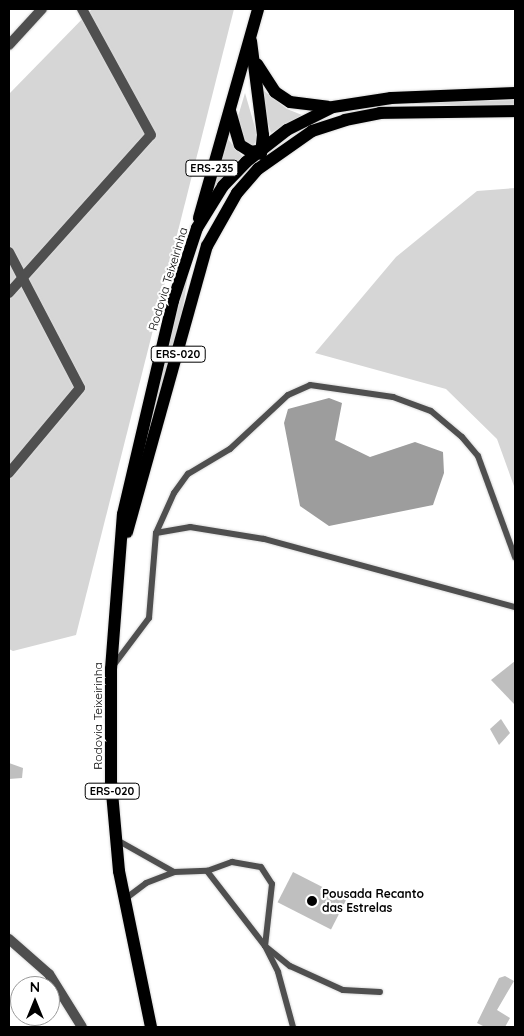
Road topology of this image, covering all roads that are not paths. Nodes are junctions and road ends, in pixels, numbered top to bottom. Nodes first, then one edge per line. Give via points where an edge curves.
1 (42, 9) edge
2 (82, 9) edge
3 (258, 9) edge
4 (251, 41) junction
5 (9, 45) edge
6 (257, 64) junction
7 (515, 93) edge
8 (332, 107) junction
9 (230, 109) junction
10 (515, 111) edge
11 (290, 144) junction
12 (262, 150) junction
13 (258, 169) junction
14 (197, 228) junction
15 (9, 252) edge
16 (23, 277) junction
17 (9, 293) edge
18 (9, 474) edge
19 (156, 533) junction
20 (121, 552) junction
21 (515, 557) edge
22 (515, 606) edge
23 (111, 669) junction
24 (117, 840) junction
25 (206, 871) junction
26 (174, 872) junction
27 (124, 900) junction
28 (9, 939) edge
29 (265, 946) junction
30 (380, 992) dead end
31 (82, 1027) edge
32 (151, 1027) edge
33 (293, 1027) edge

1 - 5 street
2 - 16 street via 151,135
3 - 4 main road, ERS-235
4 - 6 main road, ERS-235
4 - 9 main road, ERS-235
6 - 8 main road via 275,92 290,102 306,108
6 - 12 main road, ERS-235 via 254,85
7 - 8 main road, Rodovia Teixeirinha / ERS-020 via 391,98
8 - 12 main road, Rodovia Teixeirinha / ERS-020 via 287,130
9 - 12 main road via 240,145 251,152
9 - 14 main road, ERS-235
10 - 11 main road, Rodovia Teixeirinha / ERS-020 via 380,113 312,131
11 - 12 main road
11 - 13 main road, Rodovia Teixeirinha / ERS-020
12 - 13 main road
12 - 14 main road, Rodovia Teixeirinha / ERS-020 via 223,186
13 - 20 main road, Rodovia Teixeirinha / ERS-020 via 237,193 207,246
14 - 20 main road, Rodovia Teixeirinha / ERS-020 via 139,436 123,514
15 - 16 street
16 - 17 street
16 - 18 street via 80,388
19 - 21 lane via 174,493 188,474 230,449 288,395 310,385 326,384 401,400 431,411 462,436 478,456
19 - 22 lane via 190,527 264,539
19 - 23 lane via 149,618
20 - 23 main road, Rodovia Teixeirinha / ERS-020
23 - 24 main road, Rodovia Teixeirinha / ERS-020
24 - 26 lane
24 - 27 main road, Rodovia Teixeirinha / ERS-020
25 - 26 lane
25 - 29 lane
25 - 29 lane via 242,863 261,867 270,876 271,924
26 - 27 lane via 146,883
27 - 32 main road, Rodovia Teixeirinha / ERS-020
28 - 31 street via 49,974
29 - 30 lane via 290,966 343,990
29 - 33 lane via 278,972

